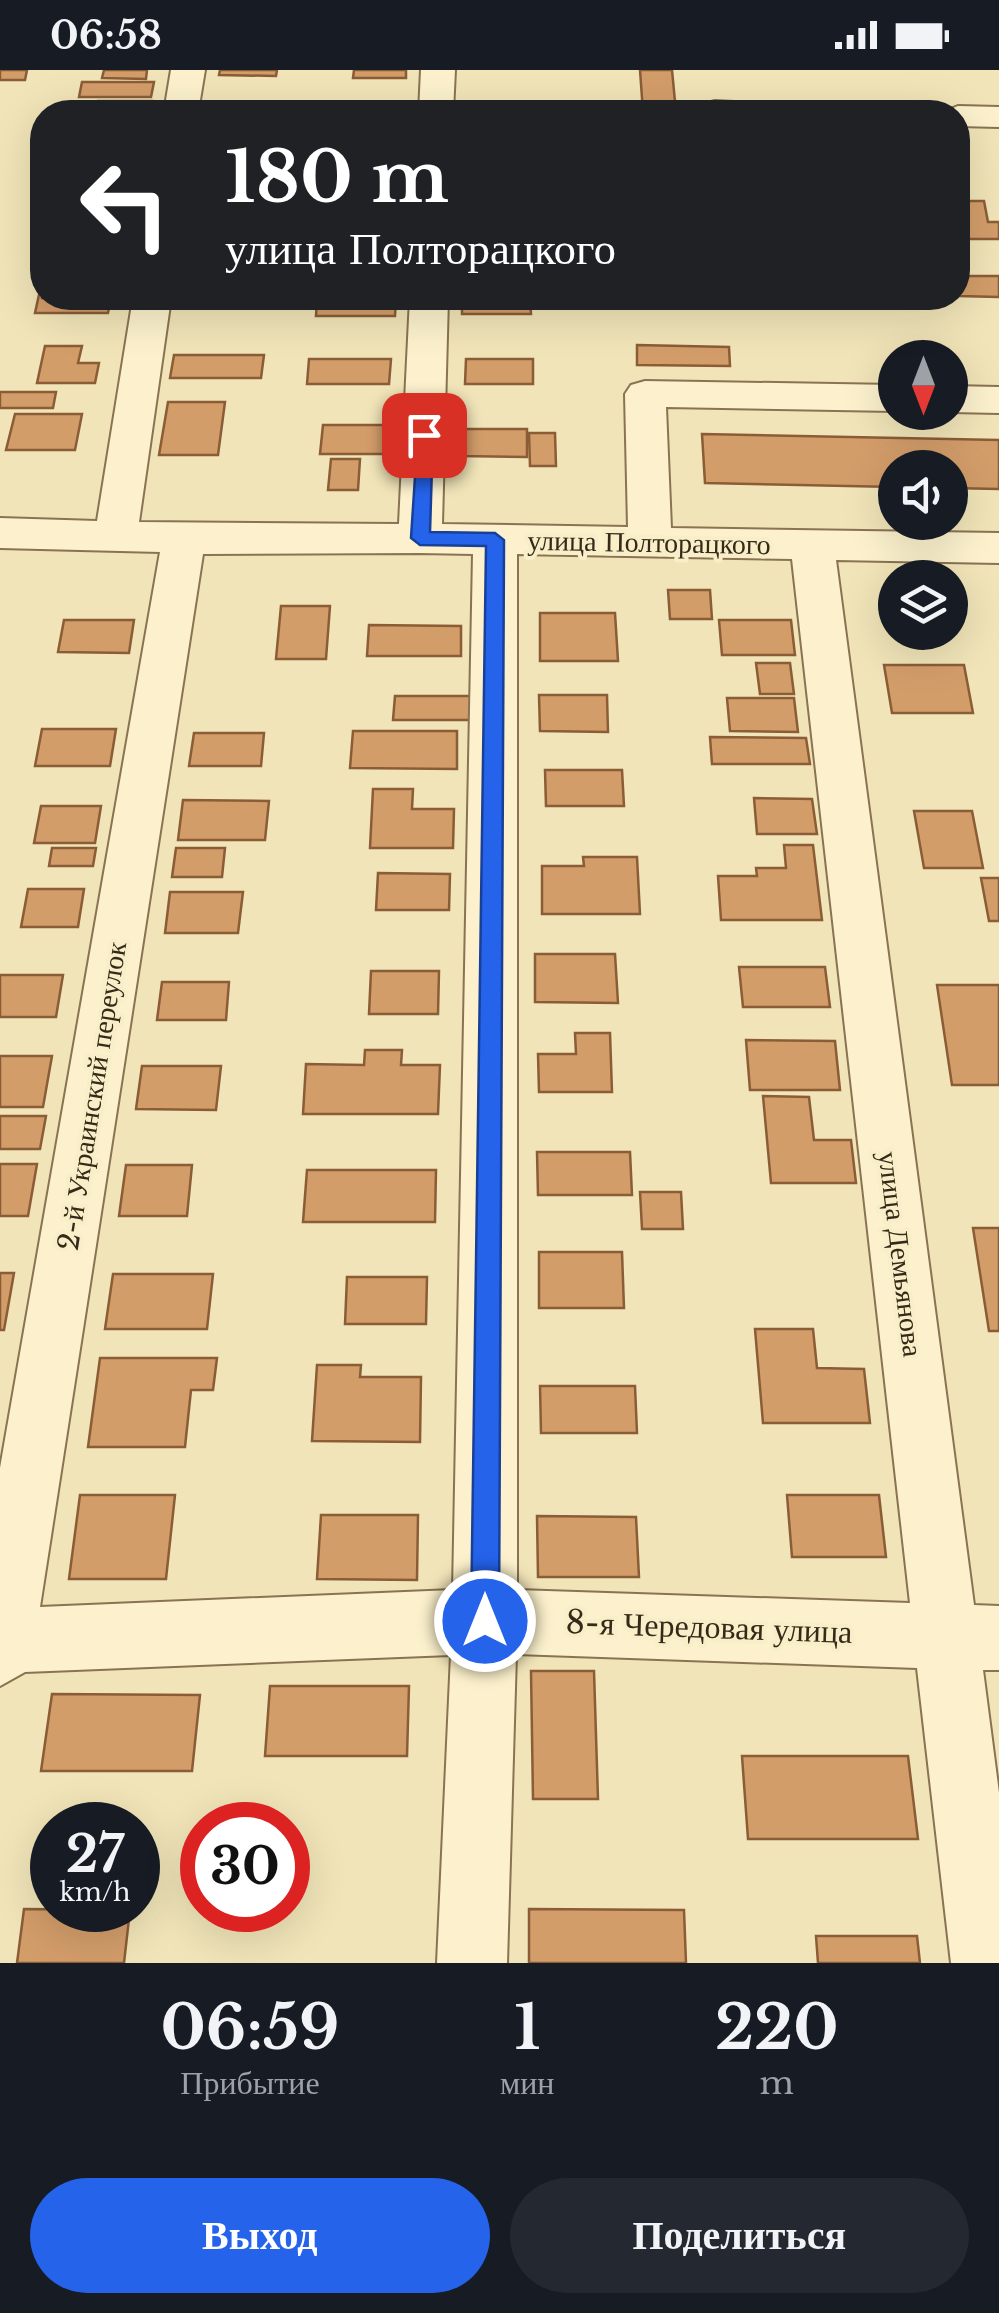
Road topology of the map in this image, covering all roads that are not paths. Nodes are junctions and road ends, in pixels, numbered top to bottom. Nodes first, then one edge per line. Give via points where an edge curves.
1 (188, 70) edge
2 (438, 70) edge
3 (183, 100) edge
4 (437, 100) edge
5 (970, 116) edge
6 (999, 117) edge
7 (150, 310) edge
8 (429, 310) edge
9 (878, 398) edge
10 (968, 400) edge
11 (999, 400) edge
12 (0, 533) edge
13 (116, 534) junction
14 (184, 538) junction
15 (420, 538) junction
16 (495, 540) junction
17 (650, 542) junction
18 (812, 545) junction
19 (999, 548) edge
20 (485, 1621) junction
21 (974, 1636) edge
22 (1, 1645) edge
23 (472, 1963) edge
24 (986, 1963) edge

1 - 3 street
2 - 4 street
5 - 6 street
7 - 13 street
8 - 15 street
9 - 17 street via 645,394
10 - 11 street
12 - 13 street, улица Полторацкого
13 - 14 street, улица Полторацкого
14 - 15 street, улица Полторацкого via 346,544
14 - 22 street, 2-й Украинский переулок
15 - 16 street, улица Полторацкого
16 - 17 street, улица Полторацкого
16 - 20 street
17 - 18 street, улица Полторацкого
18 - 19 street, улица Полторацкого
18 - 21 street, улица Демьянова
20 - 21 street, 8-я Чередовая улица
20 - 22 street, 8-я Чередовая улица
20 - 23 street
21 - 24 street, улица Демьянова

